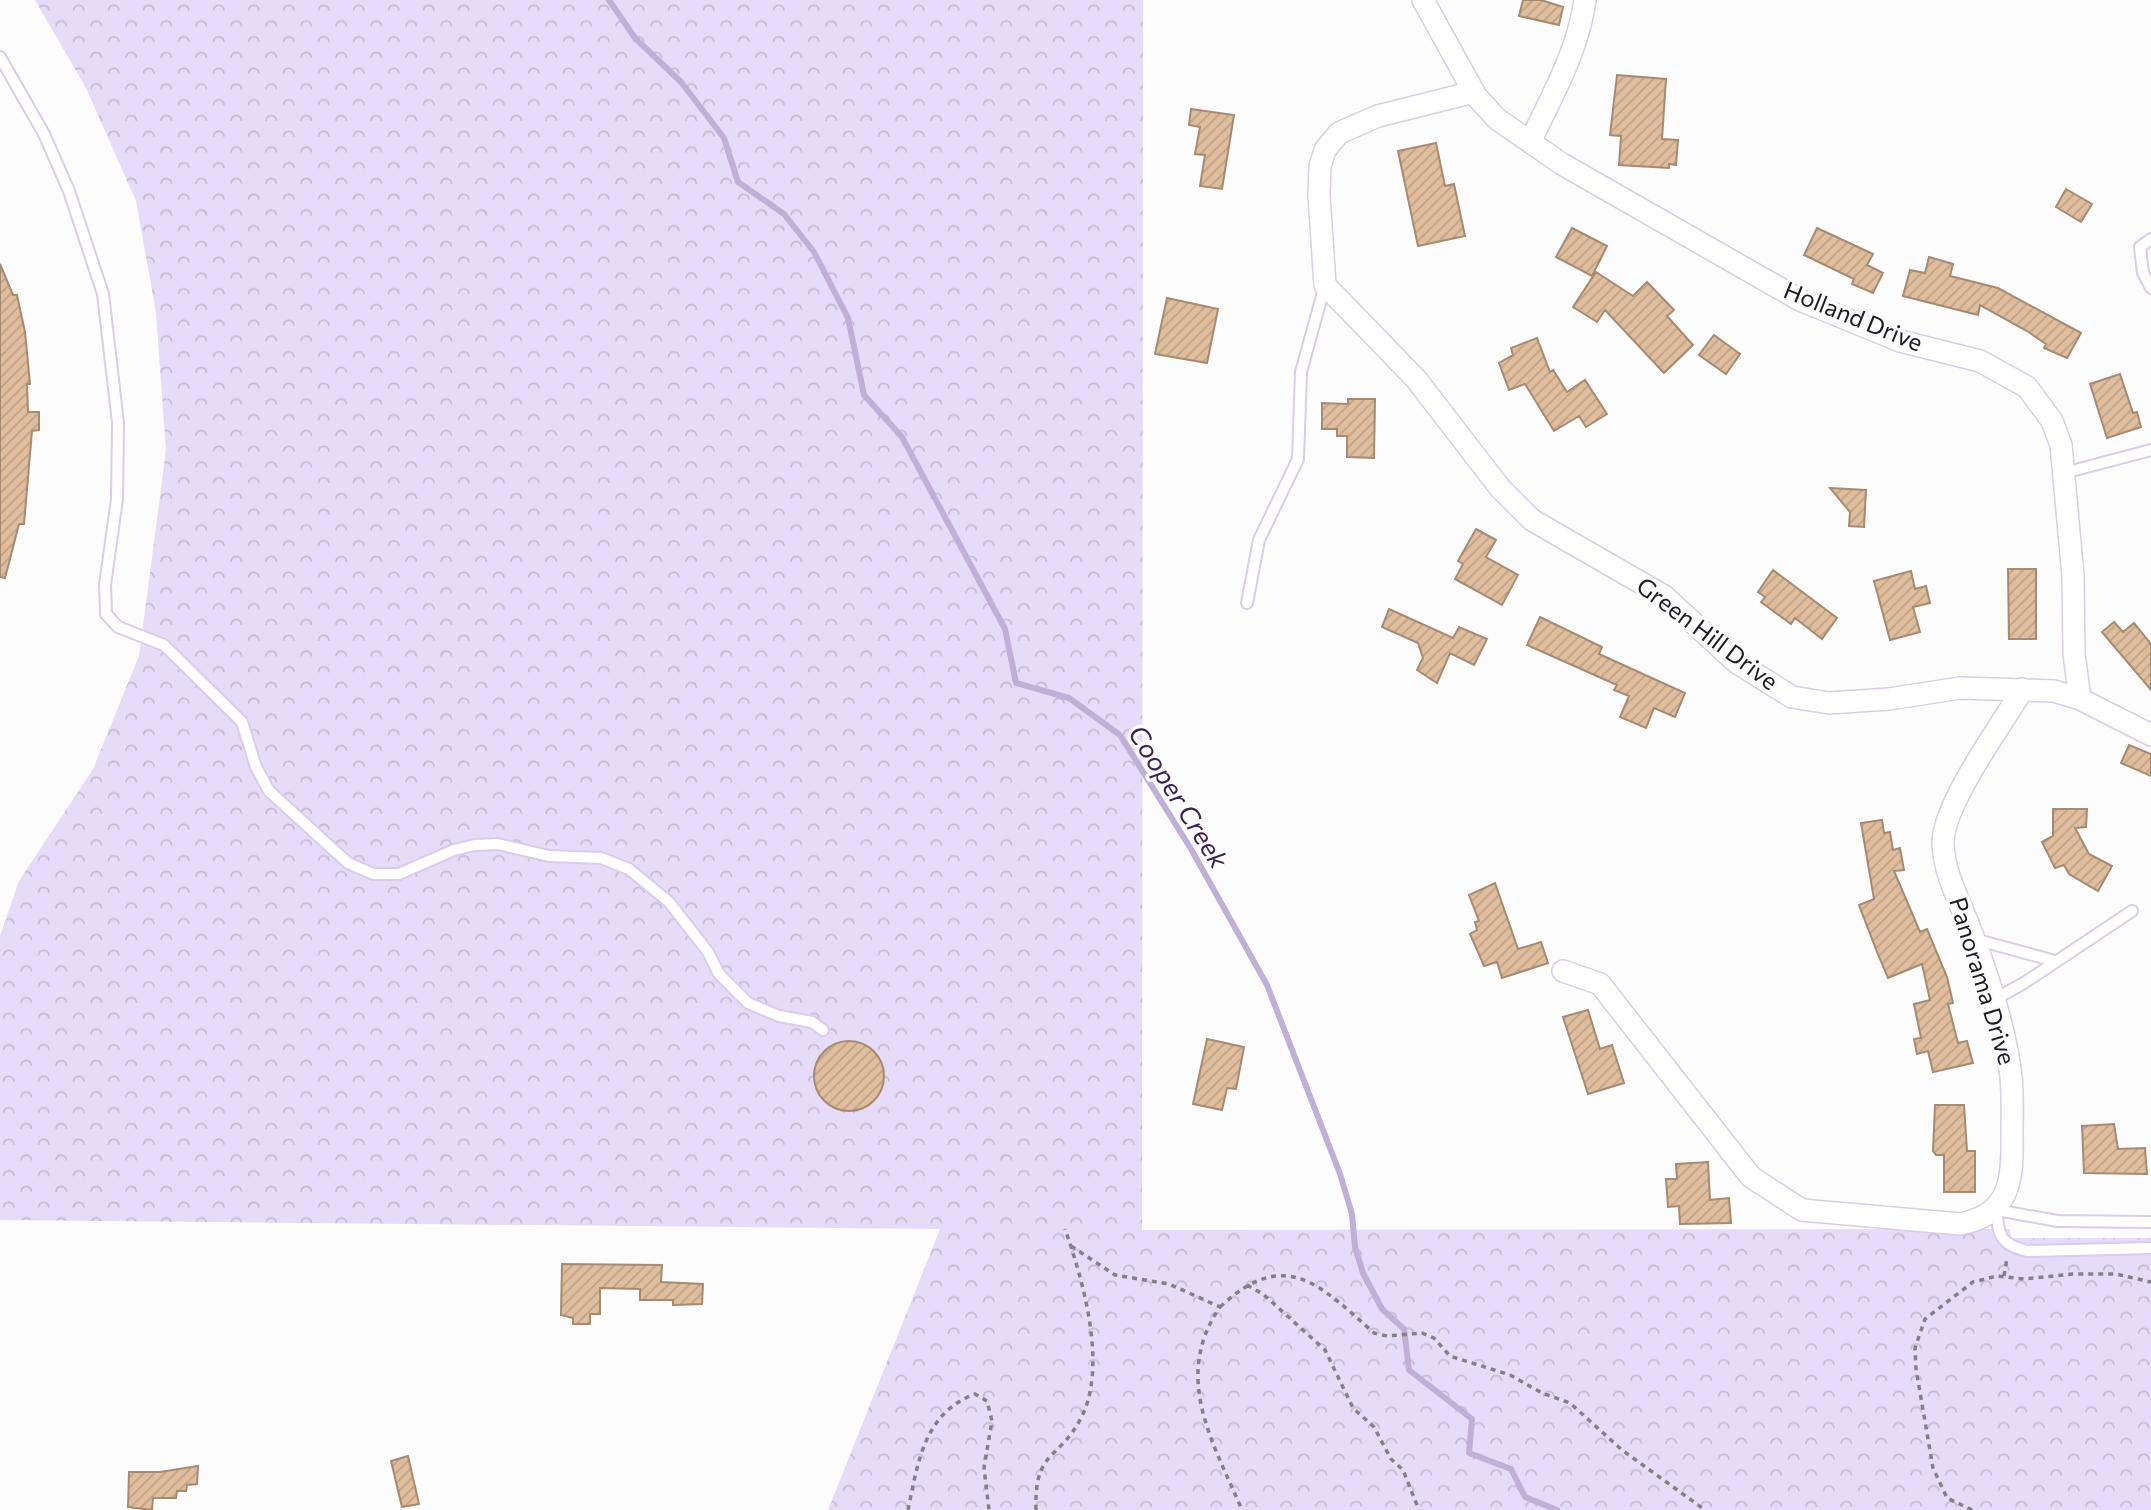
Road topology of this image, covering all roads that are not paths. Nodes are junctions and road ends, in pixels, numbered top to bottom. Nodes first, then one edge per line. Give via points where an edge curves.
1 (1423, 0) edge
2 (1585, 0) edge
3 (0, 57) edge
4 (1474, 92) junction
5 (1530, 142) junction
6 (2151, 239) edge
7 (1325, 285) junction
8 (2151, 288) edge
9 (2151, 450) edge
10 (2064, 473) junction
11 (1247, 603) dead end
12 (2023, 689) junction
13 (2080, 699) junction
14 (2151, 735) edge
15 (2132, 911) dead end
16 (1974, 939) junction
17 (2055, 961) junction
18 (1563, 971) dead end
19 (1993, 1000) junction
20 (823, 1030) dead end
21 (1996, 1210) junction
22 (2151, 1222) edge
23 (2151, 1248) edge

1 - 4 street, Holland Drive
2 - 5 street via 1565,70
3 - 20 lane via 44,134 69,191 103,294 118,423 117,499 105,585 106,614 118,627 164,645 242,722 269,791 348,863 373,874 399,874 454,850 487,844 549,856 601,858 629,869 669,901 734,992 763,1010 812,1022
4 - 5 street, Holland Drive via 1497,119
4 - 7 street via 1378,116 1339,133 1325,150 1319,195
5 - 10 street, Holland Drive via 1801,300 1900,341 1980,361 2027,387 2052,421
6 - 8 lane via 2140,247 2143,273
7 - 11 lane via 1301,372 1298,459 1259,540
7 - 12 street, Green Hill Drive via 1416,379 1500,488 1532,520 1664,596 1736,662 1792,697 1829,704 1960,688
9 - 10 lane
10 - 13 street, Holland Drive
12 - 13 street, Green Hill Drive
12 - 16 street, Panorama Drive via 1948,817 1943,842 1947,873
13 - 14 street
15 - 17 lane
16 - 17 lane
16 - 19 street, Panorama Drive
17 - 19 lane
18 - 21 street via 1600,984 1751,1177 1802,1210 1960,1224 1978,1221
19 - 21 street, Panorama Drive via 2011,1078 2012,1141 2007,1192
21 - 22 lane via 2058,1222
21 - 23 lane via 2003,1240 2010,1247 2027,1251

